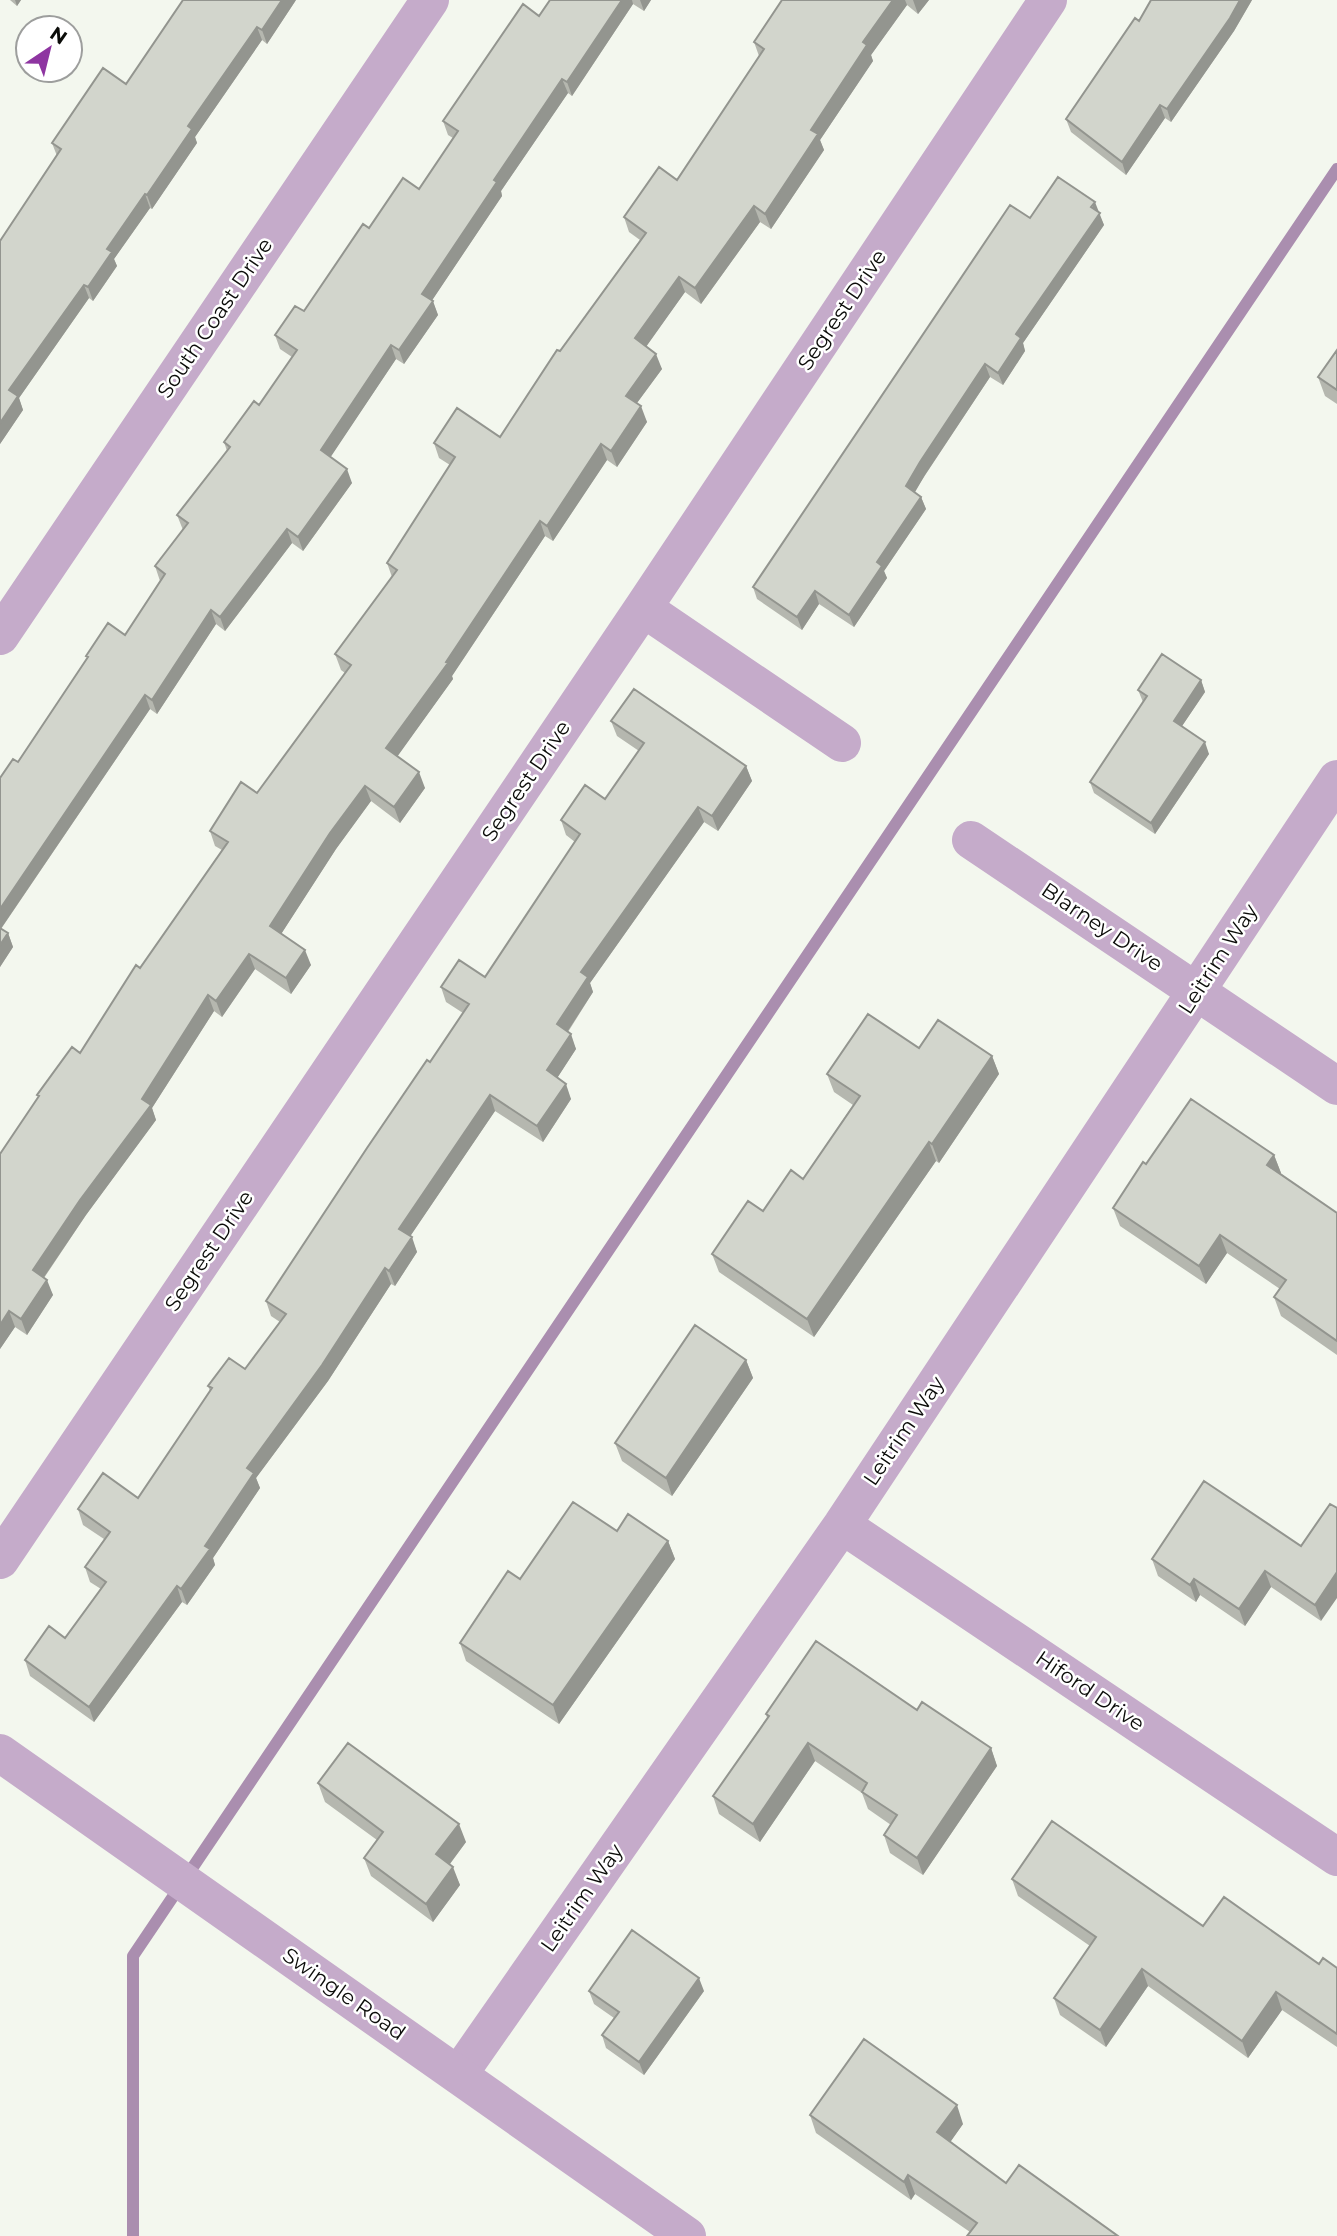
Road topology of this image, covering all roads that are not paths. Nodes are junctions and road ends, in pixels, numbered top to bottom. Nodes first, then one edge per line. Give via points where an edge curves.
1 (430, 0) edge
2 (1048, 0) edge
3 (643, 608) junction
4 (0, 636) edge
5 (842, 743) dead end
6 (1337, 779) edge
7 (971, 839) dead end
8 (1197, 991) junction
9 (1337, 1086) edge
10 (842, 1525) junction
11 (0, 1560) edge
12 (0, 1753) edge
13 (1337, 1857) edge
14 (459, 2074) junction
15 (687, 2236) edge

1 - 4 street, South Coast Drive
2 - 3 street, Segrest Drive
3 - 5 street
3 - 11 street, Segrest Drive
6 - 8 street, Leitrim Way
7 - 8 street, Blarney Drive
8 - 9 street, Blarney Drive
8 - 10 street, Leitrim Way
10 - 13 street, Hiford Drive
10 - 14 street, Leitrim Way
12 - 14 street, Swingle Road
14 - 15 street, Swingle Road

